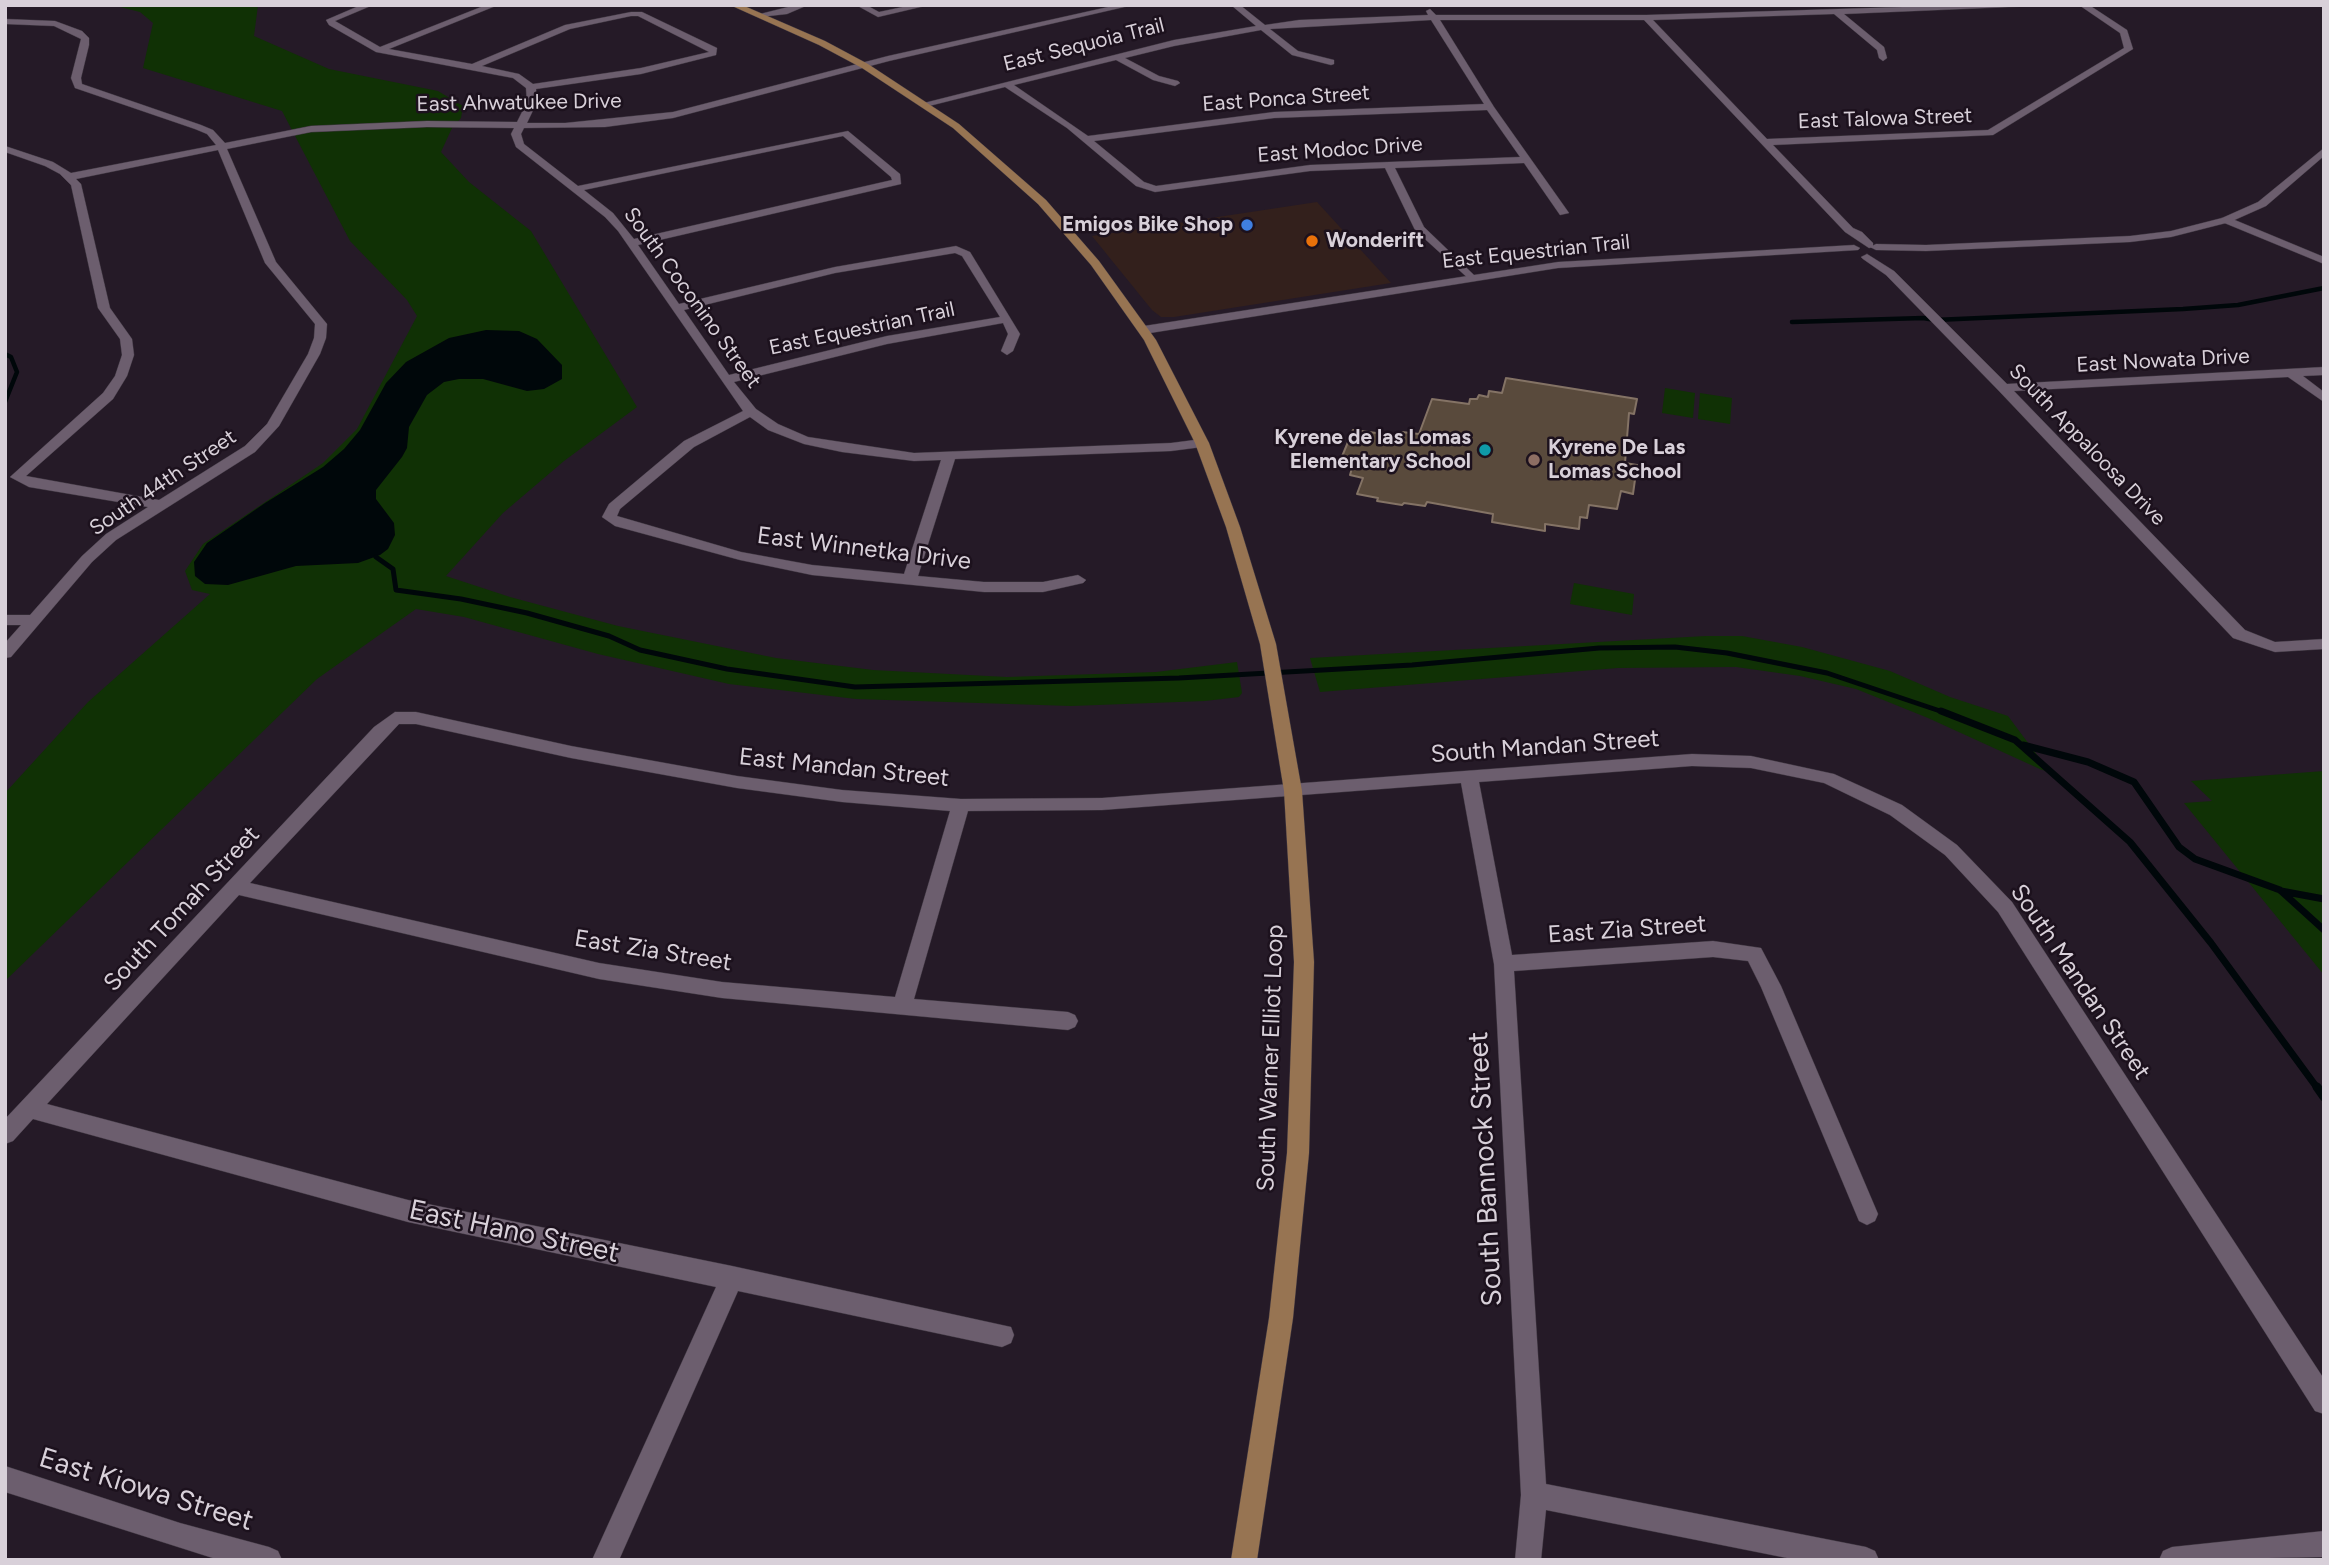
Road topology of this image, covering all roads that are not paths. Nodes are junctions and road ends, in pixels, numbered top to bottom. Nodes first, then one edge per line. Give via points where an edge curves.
1 (369, 5) edge
2 (494, 5) edge
3 (734, 5) edge
4 (778, 5) edge
5 (804, 5) edge
6 (860, 5) edge
7 (925, 5) edge
8 (1129, 5) edge
9 (1235, 5) edge
10 (1427, 5) edge
11 (2051, 5) edge
12 (2083, 5) edge
13 (1836, 12) junction
14 (760, 15) junction
15 (1434, 17) junction
16 (1646, 18) junction
17 (5, 21) edge
18 (1262, 27) junction
19 (379, 50) junction
20 (1118, 57) junction
21 (1883, 58) dead end
22 (1331, 62) dead end
23 (472, 66) junction
24 (865, 66) junction
25 (1007, 83) junction
26 (1175, 83) dead end
27 (531, 87) junction
28 (925, 104) junction
29 (1490, 107) junction
30 (520, 125) junction
31 (1086, 139) junction
32 (1763, 142) junction
33 (222, 147) junction
34 (5, 149) edge
35 (2324, 151) edge
36 (1528, 160) junction
37 (1388, 165) junction
38 (69, 177) junction
39 (576, 189) junction
40 (1564, 213) dead end
41 (2227, 220) junction
42 (1850, 230) junction
43 (632, 243) junction
44 (1855, 247) junction
45 (1874, 252) junction
46 (1726, 257) junction
47 (2324, 261) edge
48 (1470, 276) junction
49 (677, 308) junction
50 (1007, 319) junction
51 (1143, 330) junction
52 (1007, 351) dead end
53 (2324, 371) edge
54 (2292, 374) junction
55 (726, 380) junction
56 (2004, 388) junction
57 (2324, 397) edge
58 (751, 412) junction
59 (1202, 443) junction
60 (949, 456) junction
61 (161, 505) junction
62 (1078, 580) dead end
63 (909, 581) junction
64 (5, 620) edge
65 (34, 620) junction
66 (2324, 643) edge
67 (5, 653) edge
68 (395, 718) joint
69 (1469, 777) junction
70 (1293, 790) junction
71 (961, 805) junction
72 (237, 887) junction
73 (1504, 964) junction
74 (902, 1006) junction
75 (1068, 1021) dead end
76 (30, 1109) junction
77 (5, 1134) edge
78 (1867, 1214) dead end
79 (732, 1277) junction
80 (1002, 1335) dead end
81 (2324, 1402) edge
82 (5, 1479) edge
83 (1534, 1495) junction
84 (2324, 1544) edge
85 (269, 1560) edge
86 (605, 1560) edge
87 (1244, 1560) edge
88 (1528, 1560) edge
89 (1866, 1560) edge
90 (2172, 1560) edge

1 - 19 street via 330,20
2 - 19 street
3 - 14 main road, South Warner Elliot Loop
4 - 14 street
5 - 14 street
6 - 7 street via 878,15
8 - 24 street, East Ahwatukee Drive
9 - 18 street
10 - 15 street
11 - 13 street, East Sequoia Trail
12 - 32 street, East Talowa Street via 2124,32 2129,49 1990,133
13 - 16 street, East Sequoia Trail
13 - 21 street via 1881,49
14 - 24 main road, South Warner Elliot Loop
15 - 16 street, East Sequoia Trail
15 - 18 street, East Sequoia Trail
15 - 29 street
16 - 32 street, South Appaloosa Drive
17 - 33 street via 55,24 79,33 85,45 78,86 210,132
18 - 20 street, East Sequoia Trail
18 - 22 street via 1295,53
19 - 23 street
20 - 25 street, East Sequoia Trail
20 - 26 street
23 - 27 street via 516,76
23 - 27 street via 568,27 631,14 713,48 706,55 641,71
24 - 28 main road, South Warner Elliot Loop
24 - 30 street, East Ahwatukee Drive via 673,115 605,124
25 - 28 street, East Sequoia Trail
25 - 31 street
27 - 30 street via 532,102
28 - 51 main road, South Warner Elliot Loop via 1042,202 1095,262
29 - 31 street, East Ponca Street via 1273,115
29 - 36 street
30 - 33 street, East Ahwatukee Drive via 330,127
30 - 39 street, South Coconino Street via 516,134 519,145
31 - 37 street, East Modoc Drive via 1140,184 1155,189 1298,169
32 - 42 street, South Appaloosa Drive
33 - 38 street, East Ahwatukee Drive
33 - 61 street, South 44th Street via 271,262 321,324 320,338 272,426 250,449
34 - 38 street via 49,164
35 - 41 street, East Equestrian Trail via 2263,204
36 - 37 street, East Modoc Drive
36 - 40 street
37 - 48 street via 1419,229
38 - 61 street via 76,184 104,309 126,339 128,355 108,396 17,477 29,483
39 - 43 street, South Coconino Street via 610,215
39 - 43 street via 845,134 896,176 897,182
41 - 45 street, East Equestrian Trail via 2130,239
41 - 47 street
42 - 44 street, South Appaloosa Drive
42 - 45 street, South Appaloosa Drive
43 - 49 street, South Coconino Street
44 - 45 street via 1855,251
44 - 46 street, East Equestrian Trail
45 - 46 street, East Equestrian Trail via 1754,260
45 - 56 street, South Appaloosa Drive
46 - 48 street, East Equestrian Trail via 1570,264
48 - 51 street, East Equestrian Trail
49 - 50 street via 835,270 956,249 966,254
49 - 55 street, South Coconino Street
50 - 52 street via 1014,334
50 - 55 street, East Equestrian Trail via 887,340
51 - 59 main road, South Warner Elliot Loop
53 - 54 street, East Nowata Drive
54 - 56 street, East Nowata Drive
54 - 57 street
55 - 58 street, South Coconino Street
56 - 66 street, South Appaloosa Drive via 2239,634 2275,646
58 - 60 street, South Coconino Street via 804,440 884,455
58 - 63 street, East Winnetka Drive via 689,444 608,517 740,556
59 - 60 street, South Coconino Street
59 - 70 main road, South Warner Elliot Loop via 1241,550 1268,649
60 - 63 street
61 - 65 street, South 44th Street via 95,552
62 - 63 street, East Winnetka Drive via 1043,587
64 - 65 street
65 - 67 street, South 44th Street
68 - 71 street, East Mandan Street via 416,718 737,782
68 - 72 street, South Tomah Street
69 - 70 street, South Mandan Street
69 - 73 street, South Bannock Street
69 - 81 street, South Mandan Street via 1692,760 1751,762 1828,778 1896,810 1951,850 2005,907
70 - 71 street, East Mandan Street via 1102,804
70 - 87 main road, South Warner Elliot Loop via 1304,962 1298,1153 1281,1318
71 - 74 street
72 - 74 street, East Zia Street via 599,971 722,990
72 - 76 street, South Tomah Street
73 - 78 street, East Zia Street via 1713,949 1754,954
73 - 83 street, South Bannock Street
74 - 75 street, East Zia Street
76 - 77 street, South Tomah Street
76 - 79 street, East Hano Street via 408,1210
79 - 80 street, East Hano Street
79 - 86 street
82 - 85 street, East Kiowa Street
83 - 88 street, South Bannock Street
83 - 89 street
84 - 90 street

